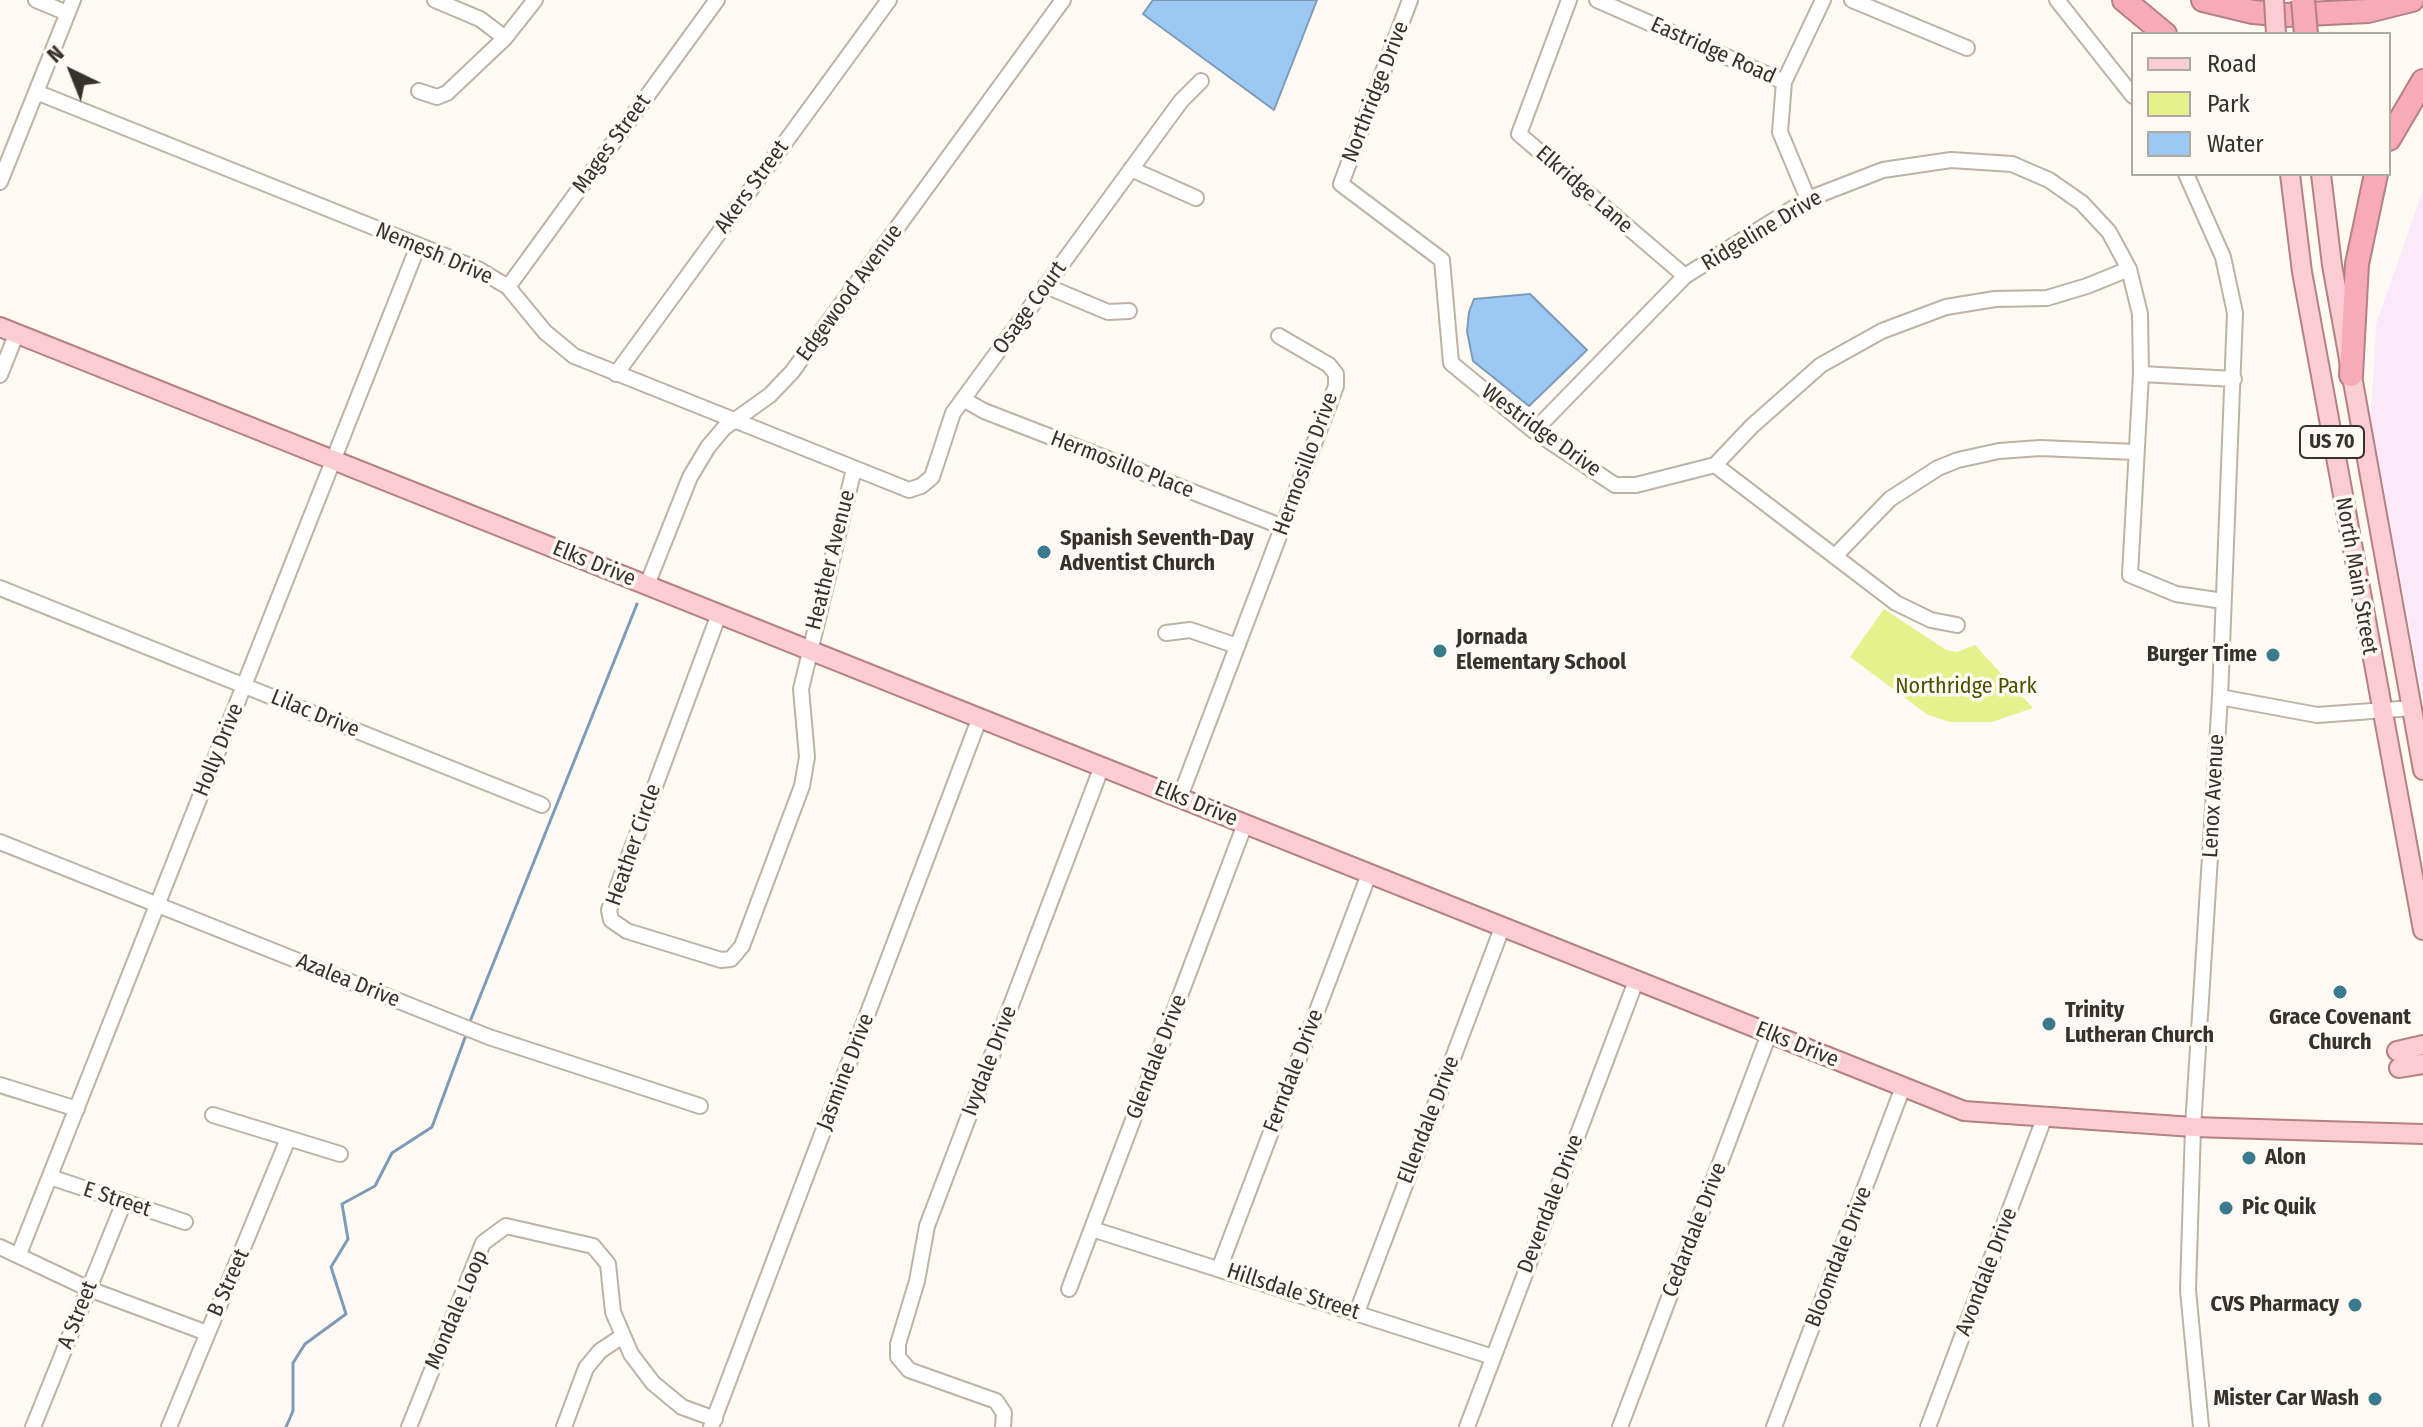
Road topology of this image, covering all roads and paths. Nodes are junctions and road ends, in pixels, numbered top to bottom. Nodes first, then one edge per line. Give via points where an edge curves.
1 (36, 0) edge
2 (435, 0) edge
3 (535, 0) edge
4 (717, 0) edge
5 (889, 0) edge
6 (1063, 0) edge
7 (1410, 0) edge
8 (1569, 0) edge
9 (1597, 0) edge
10 (1823, 0) edge
11 (1852, 0) edge
12 (2057, 0) edge
13 (2124, 0) edge
14 (2203, 0) edge
15 (2274, 0) edge
16 (2303, 0) edge
17 (2412, 0) edge
18 (70, 7) edge
19 (2163, 32) edge
20 (2276, 32) edge
21 (2306, 32) edge
22 (505, 38) junction
23 (1967, 48) dead end
24 (1201, 81) dead end
25 (2423, 81) edge
26 (1784, 82) junction
27 (419, 91) dead end
28 (36, 92) junction
29 (2131, 93) edge
30 (2391, 136) edge
31 (5, 154) edge
32 (1131, 169) junction
33 (2187, 176) edge
34 (2290, 176) edge
35 (2321, 176) edge
36 (2376, 176) edge
37 (0, 182) edge
38 (1341, 184) joint
39 (1196, 198) dead end
40 (1808, 199) junction
41 (418, 246) junction
42 (2129, 269) junction
43 (1685, 276) junction
44 (1046, 286) junction
45 (508, 287) junction
46 (1129, 311) dead end
47 (8, 331) edge
48 (1279, 336) dead end
49 (616, 374) junction
50 (2141, 374) junction
51 (0, 375) edge
52 (2351, 375) junction
53 (2234, 379) junction
54 (963, 399) junction
55 (733, 421) junction
56 (1534, 431) junction
57 (2135, 452) junction
58 (335, 461) junction
59 (1715, 465) junction
60 (854, 469) junction
61 (1283, 527) junction
62 (1835, 556) junction
63 (647, 585) junction
64 (0, 588) edge
65 (2223, 601) junction
66 (719, 614) junction
67 (1957, 625) dead end
68 (1166, 633) dead end
69 (1237, 646) junction
70 (810, 650) junction
71 (245, 686) junction
72 (2220, 697) junction
73 (2413, 708) junction
74 (2380, 710) junction
75 (980, 717) junction
76 (1102, 766) junction
77 (2423, 770) edge
78 (1180, 797) junction
79 (542, 805) dead end
80 (1245, 824) junction
81 (0, 842) edge
82 (1369, 874) junction
83 (158, 905) junction
84 (1502, 928) junction
85 (2423, 930) edge
86 (1636, 981) junction
87 (1769, 1034) junction
88 (2423, 1045) edge
89 (2423, 1064) edge
90 (0, 1085) edge
91 (1903, 1087) junction
92 (700, 1106) dead end
93 (77, 1109) junction
94 (213, 1115) dead end
95 (2045, 1116) junction
96 (2193, 1127) junction
97 (2423, 1134) edge
98 (288, 1139) junction
99 (340, 1154) dead end
100 (50, 1177) junction
101 (124, 1202) junction
102 (185, 1222) dead end
103 (1092, 1229) junction
104 (0, 1247) edge
105 (19, 1254) junction
106 (1219, 1269) junction
107 (89, 1289) junction
108 (1069, 1289) dead end
109 (1357, 1312) junction
110 (207, 1333) junction
111 (621, 1337) junction
112 (1493, 1357) junction
113 (713, 1423) edge
114 (33, 1427) edge
115 (169, 1427) edge
116 (409, 1427) edge
117 (564, 1427) edge
118 (1003, 1427) edge
119 (1467, 1427) edge
120 (1620, 1427) edge
121 (1774, 1427) edge
122 (1928, 1427) edge
123 (2201, 1427) edge

1 - 18 street
2 - 22 street via 480,19
3 - 22 street
4 - 45 street, Mages Street
5 - 49 street, Akers Street
6 - 55 street, Edgewood Avenue via 792,372
7 - 38 street, Northridge Drive
8 - 43 street, Elkridge Lane via 1519,134
9 - 26 street, Eastridge Road
10 - 26 street
11 - 23 street
12 - 29 street
13 - 19 highway
14 - 17 highway via 2286,15 2368,11
15 - 20 main road, bridge
16 - 21 highway, bridge
18 - 28 street
22 - 27 street via 447,93 437,97
24 - 32 street, Osage Court
25 - 30 highway
26 - 40 street via 1780,132
28 - 31 street
28 - 41 street, Nemesh Drive
31 - 37 street
32 - 39 street
32 - 44 street, Osage Court
33 - 53 street, Lenox Avenue via 2231,282
34 - 74 main road, North Main Street / US 70 via 2302,272
35 - 52 main road, North Main Street / US 70
36 - 52 highway via 2357,264
38 - 56 street, Westridge Drive via 1442,260 1451,363
40 - 42 street, Ridgeline Drive via 1883,170 1951,160 2012,164 2049,180 2082,203 2109,232
40 - 43 street, Ridgeline Drive
41 - 45 street, Nemesh Drive
41 - 58 street, Holly Drive
42 - 50 street, Ridgeline Drive via 2140,314
42 - 59 street via 2047,298 1946,307 1882,331 1821,365
43 - 56 street, Ridgeline Drive
44 - 46 street via 1108,312
44 - 54 street, Osage Court
45 - 49 street, Nemesh Drive via 566,351
47 - 51 street
47 - 58 main road, Elks Drive
48 - 61 street, Hermosillo Drive via 1325,361 1336,380
49 - 55 street, Nemesh Drive
50 - 53 street
50 - 57 street, Ridgeline Drive
52 - 73 main road, North Main Street / US 70
53 - 65 street, Lenox Avenue
54 - 60 street, Osage Court via 946,426 935,472 921,486 903,489
54 - 61 street, Hermosillo Place
55 - 60 street, Nemesh Drive
55 - 63 street, Edgewood Avenue via 695,467
56 - 59 street, Westridge Drive via 1615,485 1636,485
57 - 62 street via 2040,448 1958,460 1890,499
57 - 65 street, Ridgeline Drive via 2130,575 2176,594
58 - 63 main road, Elks Drive
58 - 71 street, Holly Drive
59 - 62 street
60 - 70 street, Heather Avenue
61 - 69 street, Hermosillo Drive
62 - 67 street via 1896,603 1931,620
63 - 66 main road, Elks Drive
64 - 71 street, Lilac Drive
65 - 72 street, Lenox Avenue
66 - 70 main road, Elks Drive
66 - 70 street, Heather Circle via 609,905 611,920 627,931 721,960 739,951 805,777 800,697
68 - 69 street via 1190,630
69 - 78 street, Hermosillo Drive
70 - 75 main road, Elks Drive
71 - 79 street, Lilac Drive
71 - 83 street, Holly Drive
72 - 74 street via 2317,715
72 - 96 street, Lenox Avenue
73 - 74 street
73 - 77 main road, North Main Street / US 70
74 - 85 main road, North Main Street / US 70
75 - 76 main road, Elks Drive
75 - 113 street, Jasmine Drive
76 - 78 main road, Elks Drive
76 - 118 street, Ivydale Drive via 925,1233 895,1363 1008,1405
78 - 80 main road, Elks Drive
80 - 82 main road, Elks Drive
80 - 103 street, Glendale Drive
81 - 83 street, Azalea Drive
82 - 84 main road, Elks Drive
82 - 106 street, Ferndale Drive
83 - 92 street, Azalea Drive via 498,1041
83 - 93 street, Holly Drive
84 - 86 main road, Elks Drive
84 - 109 street, Ellendale Drive
86 - 87 main road, Elks Drive
86 - 112 street, Devendale Drive
87 - 91 main road, Elks Drive
87 - 120 street, Cedardale Drive
88 - 89 main road via 2398,1060
90 - 93 street
91 - 95 main road, Elks Drive via 1964,1111
91 - 121 street, Bloomdale Drive
93 - 100 street, Holly Drive
94 - 98 street
95 - 96 main road, Elks Drive
95 - 122 street, Avondale Drive
96 - 97 main road, Elks Drive
96 - 123 street, Lenox Avenue via 2188,1290
98 - 99 street
98 - 110 street, B Street
100 - 101 street, E Street
100 - 105 street, Holly Drive
101 - 102 street, E Street
101 - 107 street, A Street
103 - 106 street, Hillsdale Street
103 - 108 street, Glendale Drive
104 - 105 street
105 - 107 street
106 - 109 street, Hillsdale Street
107 - 110 street
107 - 114 street, A Street
109 - 112 street, Hillsdale Street
110 - 115 street, B Street
111 - 113 street, Mondale Loop via 653,1383
111 - 116 street, Mondale Loop via 608,1264 593,1246 506,1226 483,1243
111 - 117 street via 586,1368
112 - 119 street, Devendale Drive

